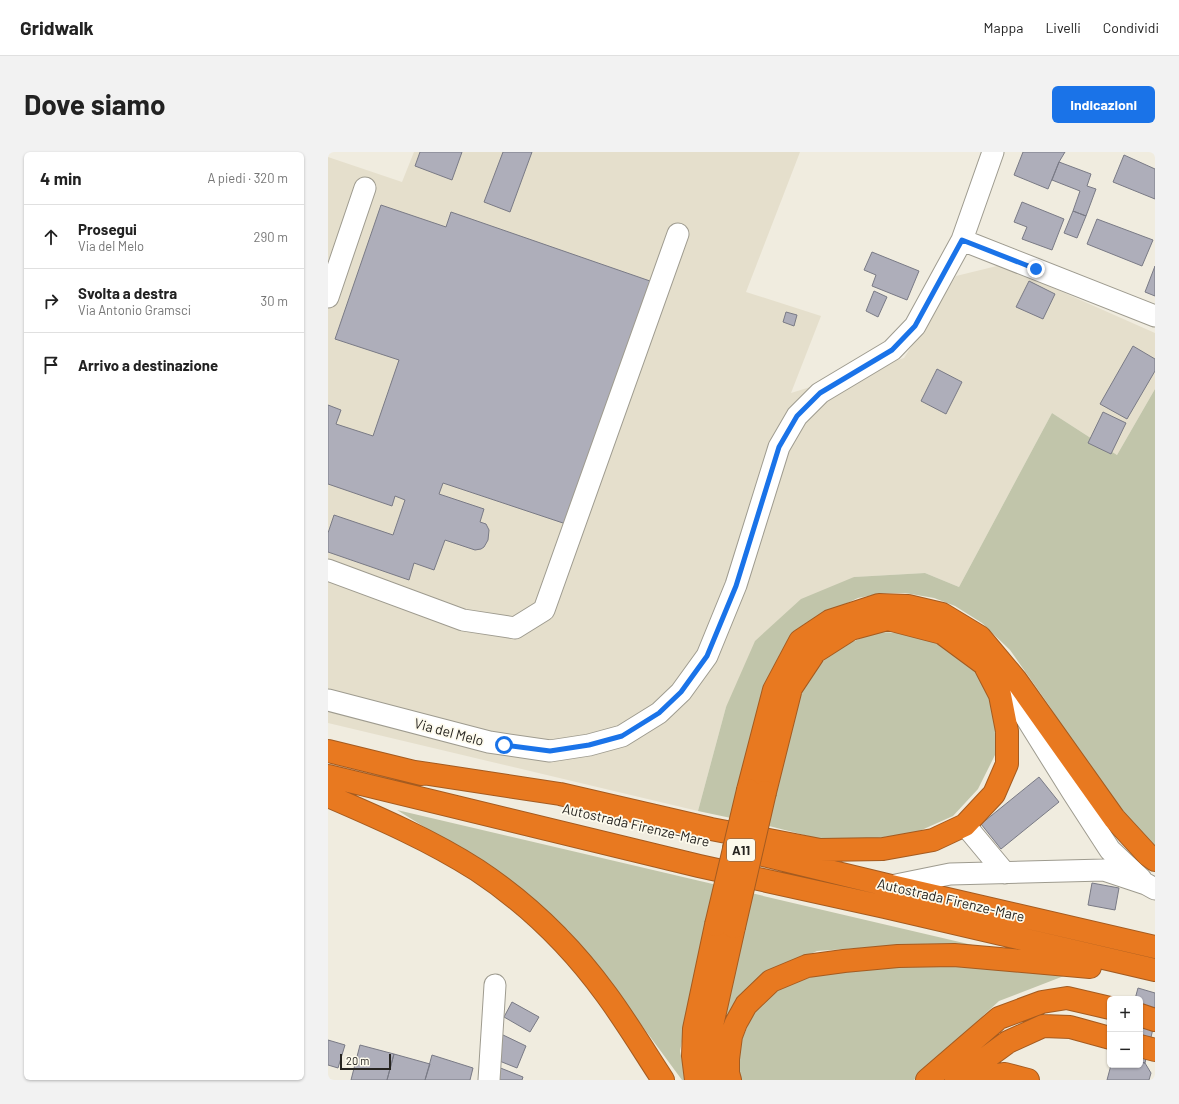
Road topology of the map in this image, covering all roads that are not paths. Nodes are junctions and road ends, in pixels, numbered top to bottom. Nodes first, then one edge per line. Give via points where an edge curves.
1 (993, 152) edge
2 (365, 188) dead end
3 (678, 234) dead end
4 (962, 240) junction
5 (328, 297) edge
6 (1155, 316) edge
7 (328, 570) edge
8 (1016, 680) junction
9 (328, 700) edge
10 (328, 751) edge
11 (409, 770) junction
12 (328, 776) edge
13 (757, 791) junction
14 (328, 796) edge
15 (965, 826) junction
16 (1155, 860) edge
17 (1005, 873) junction
18 (891, 886) junction
19 (1150, 887) edge
20 (725, 926) junction
21 (1155, 947) edge
22 (1155, 971) edge
23 (495, 985) dead end
24 (1107, 1007) edge
25 (1143, 1016) edge
26 (1155, 1020) edge
27 (1107, 1037) edge
28 (1143, 1047) edge
29 (1155, 1050) edge
30 (488, 1080) edge
31 (662, 1080) edge
32 (696, 1080) edge
33 (712, 1080) edge
34 (730, 1080) edge
35 (927, 1080) edge
36 (956, 1080) edge
37 (960, 1080) edge
38 (1028, 1080) edge

1 - 4 street, Via del Melo
2 - 5 street
3 - 7 street via 544,610 515,628 463,620
4 - 6 street
4 - 9 street, Via del Melo via 915,326 892,350 820,393 797,416 779,447 736,586 707,656 681,692 659,713 622,736 589,745 550,751 489,742
8 - 13 highway via 980,637 942,614 908,606 879,605 830,621 800,641 774,690
8 - 16 highway via 1114,818
8 - 19 street via 1025,716 1073,793 1110,850
10 - 11 highway, Autostrada Firenze-Mare / A11
11 - 15 highway via 560,794 711,829 820,850 883,850 933,840
11 - 18 highway, Autostrada Firenze-Mare / A11
12 - 22 highway, Autostrada Firenze-Mare / A11 via 700,866
13 - 15 highway via 791,688 815,652 850,629 888,619 942,633 984,664 1000,695 1008,731 1007,764 994,794
13 - 20 highway, bridge
14 - 31 highway via 380,818 452,856 477,870 521,903 564,944 606,994
15 - 17 street
17 - 18 street via 950,874
17 - 19 street via 1104,870
18 - 21 highway, Autostrada Firenze-Mare / A11
20 - 32 highway via 694,1029 693,1056
20 - 33 highway via 709,1039 708,1061
22 - 34 highway via 954,955 898,956 807,966 771,981 746,1005 731,1036 728,1059
23 - 30 street
24 - 35 highway via 1067,998 1042,1002 999,1018
25 - 26 highway
27 - 36 highway via 1070,1027 1043,1026 1008,1042
28 - 29 highway
37 - 38 highway via 1005,1074

